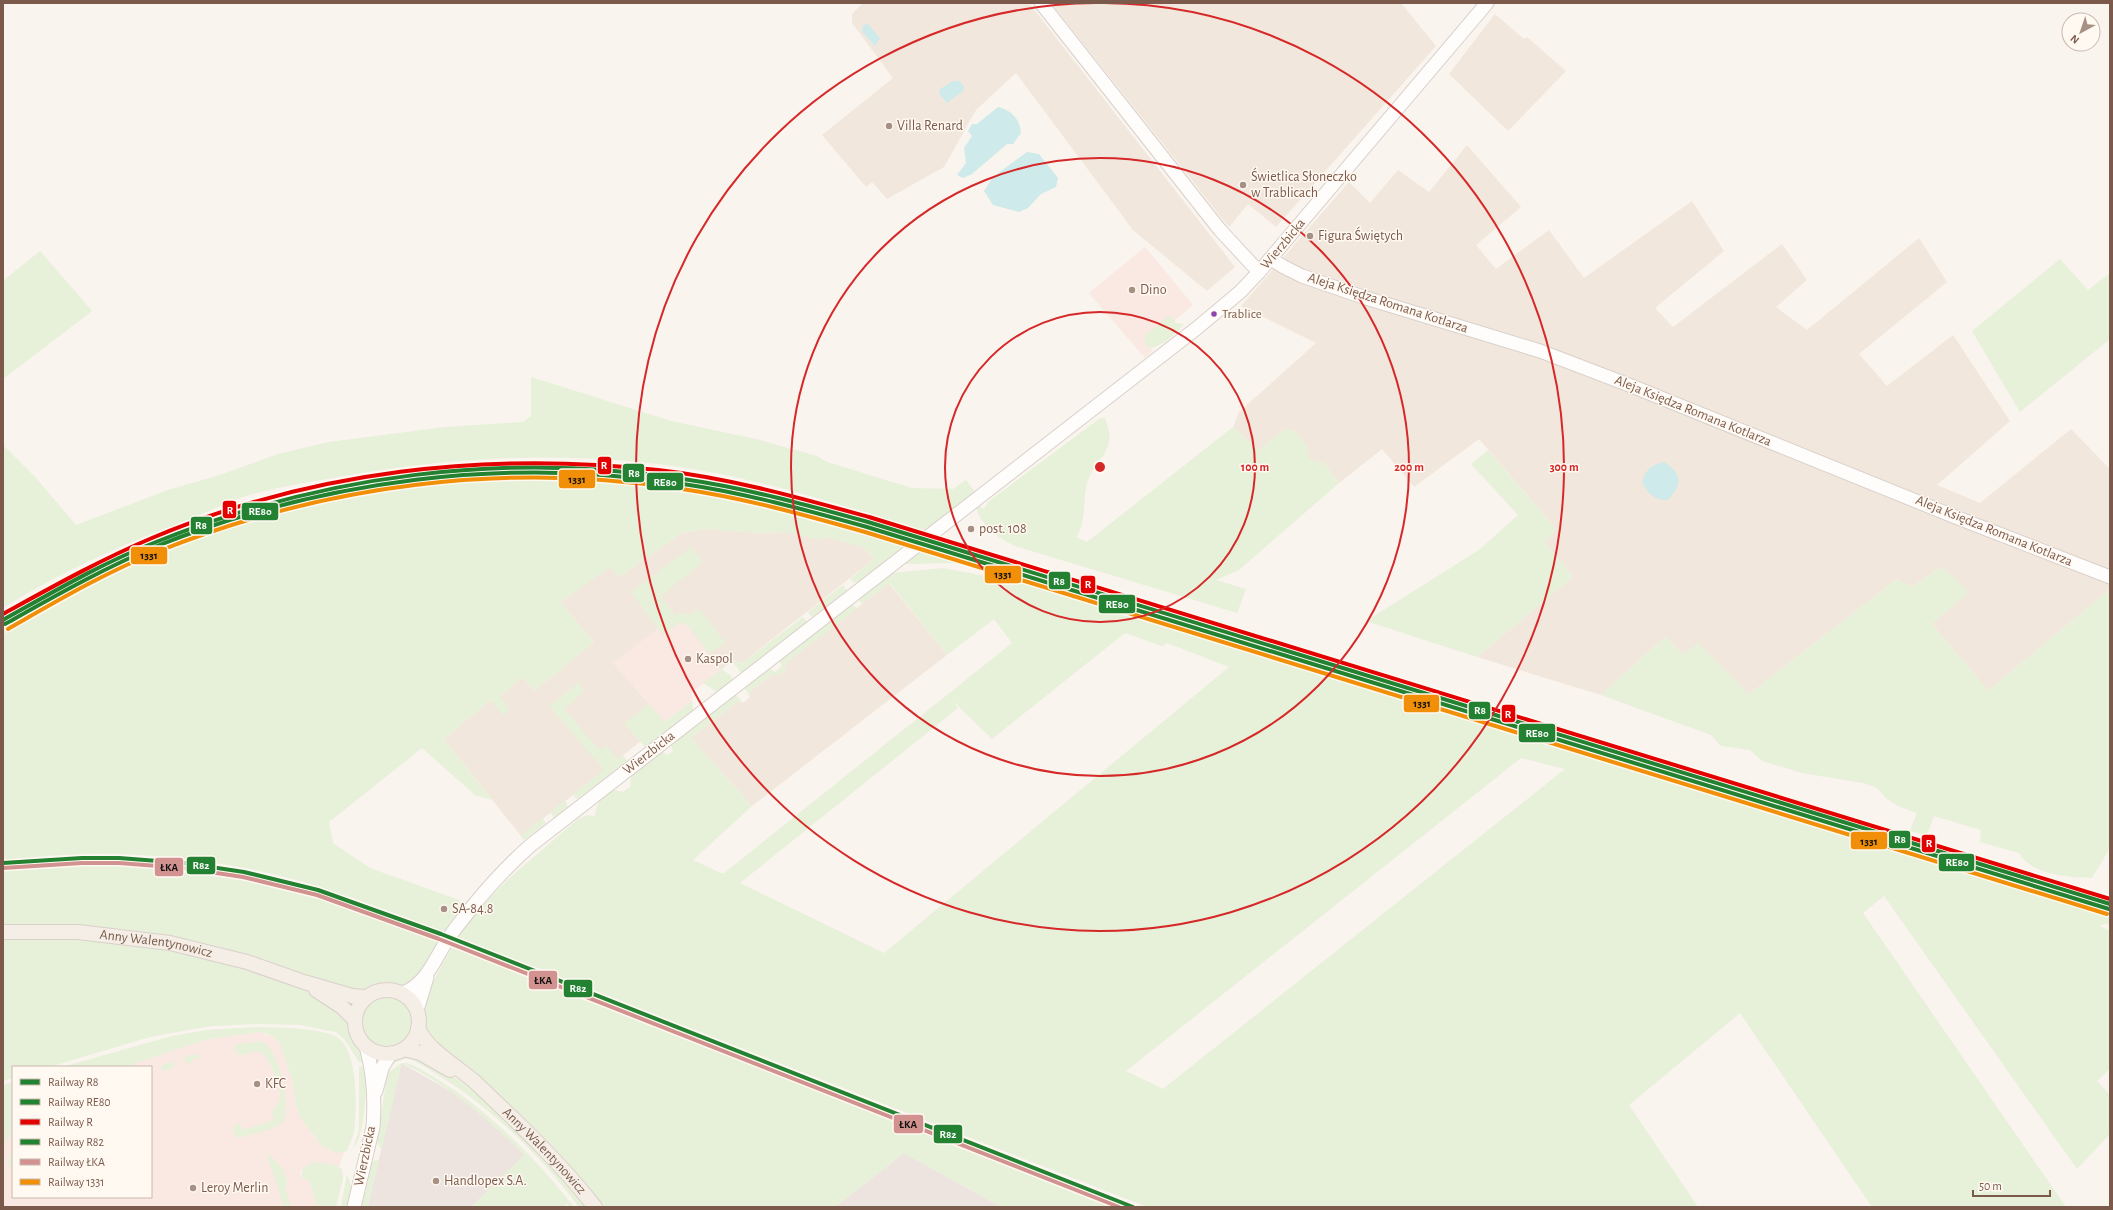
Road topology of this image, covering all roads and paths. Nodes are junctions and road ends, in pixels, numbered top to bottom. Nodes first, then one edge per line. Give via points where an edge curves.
1 (1041, 3) edge
2 (1487, 3) edge
3 (1271, 259) junction
4 (1259, 272) junction
5 (2110, 577) edge
6 (3, 932) edge
7 (431, 968) junction
8 (304, 982) junction
9 (402, 993) junction
10 (366, 997) junction
11 (416, 1010) junction
12 (355, 1020) junction
13 (418, 1028) junction
14 (366, 1046) junction
15 (398, 1051) junction
16 (491, 1098) junction
17 (374, 1104) junction
18 (354, 1207) edge
19 (595, 1207) edge

1 - 4 main road via 1220,230
2 - 3 main road, Wierzbicka
3 - 4 main road, Wierzbicka
3 - 5 main road, Aleja Księdza Romana Kotlarza via 1309,278 1366,298 1540,351
4 - 7 main road, Wierzbicka via 1240,292 1197,328 521,854 472,907 452,933
6 - 8 main road, Anny Walentynowicz via 78,932 158,941 223,956
7 - 9 main road, Wierzbicka via 413,988
7 - 11 main road, Wierzbicka
8 - 10 main road, Anny Walentynowicz via 352,996
8 - 12 main road, Anny Walentynowicz via 342,1007
9 - 10 main road via 383,990
9 - 11 main road
10 - 12 main road via 359,1006
11 - 13 main road
12 - 14 main road via 358,1036
13 - 15 main road via 414,1038
13 - 16 main road, Anny Walentynowicz via 427,1043
14 - 15 main road via 379,1052
14 - 17 main road, Wierzbicka via 370,1060
15 - 16 main road, Anny Walentynowicz via 420,1053
15 - 17 main road, Wierzbicka via 382,1068
16 - 19 main road, Anny Walentynowicz via 550,1153
17 - 18 main road, Wierzbicka via 372,1127

